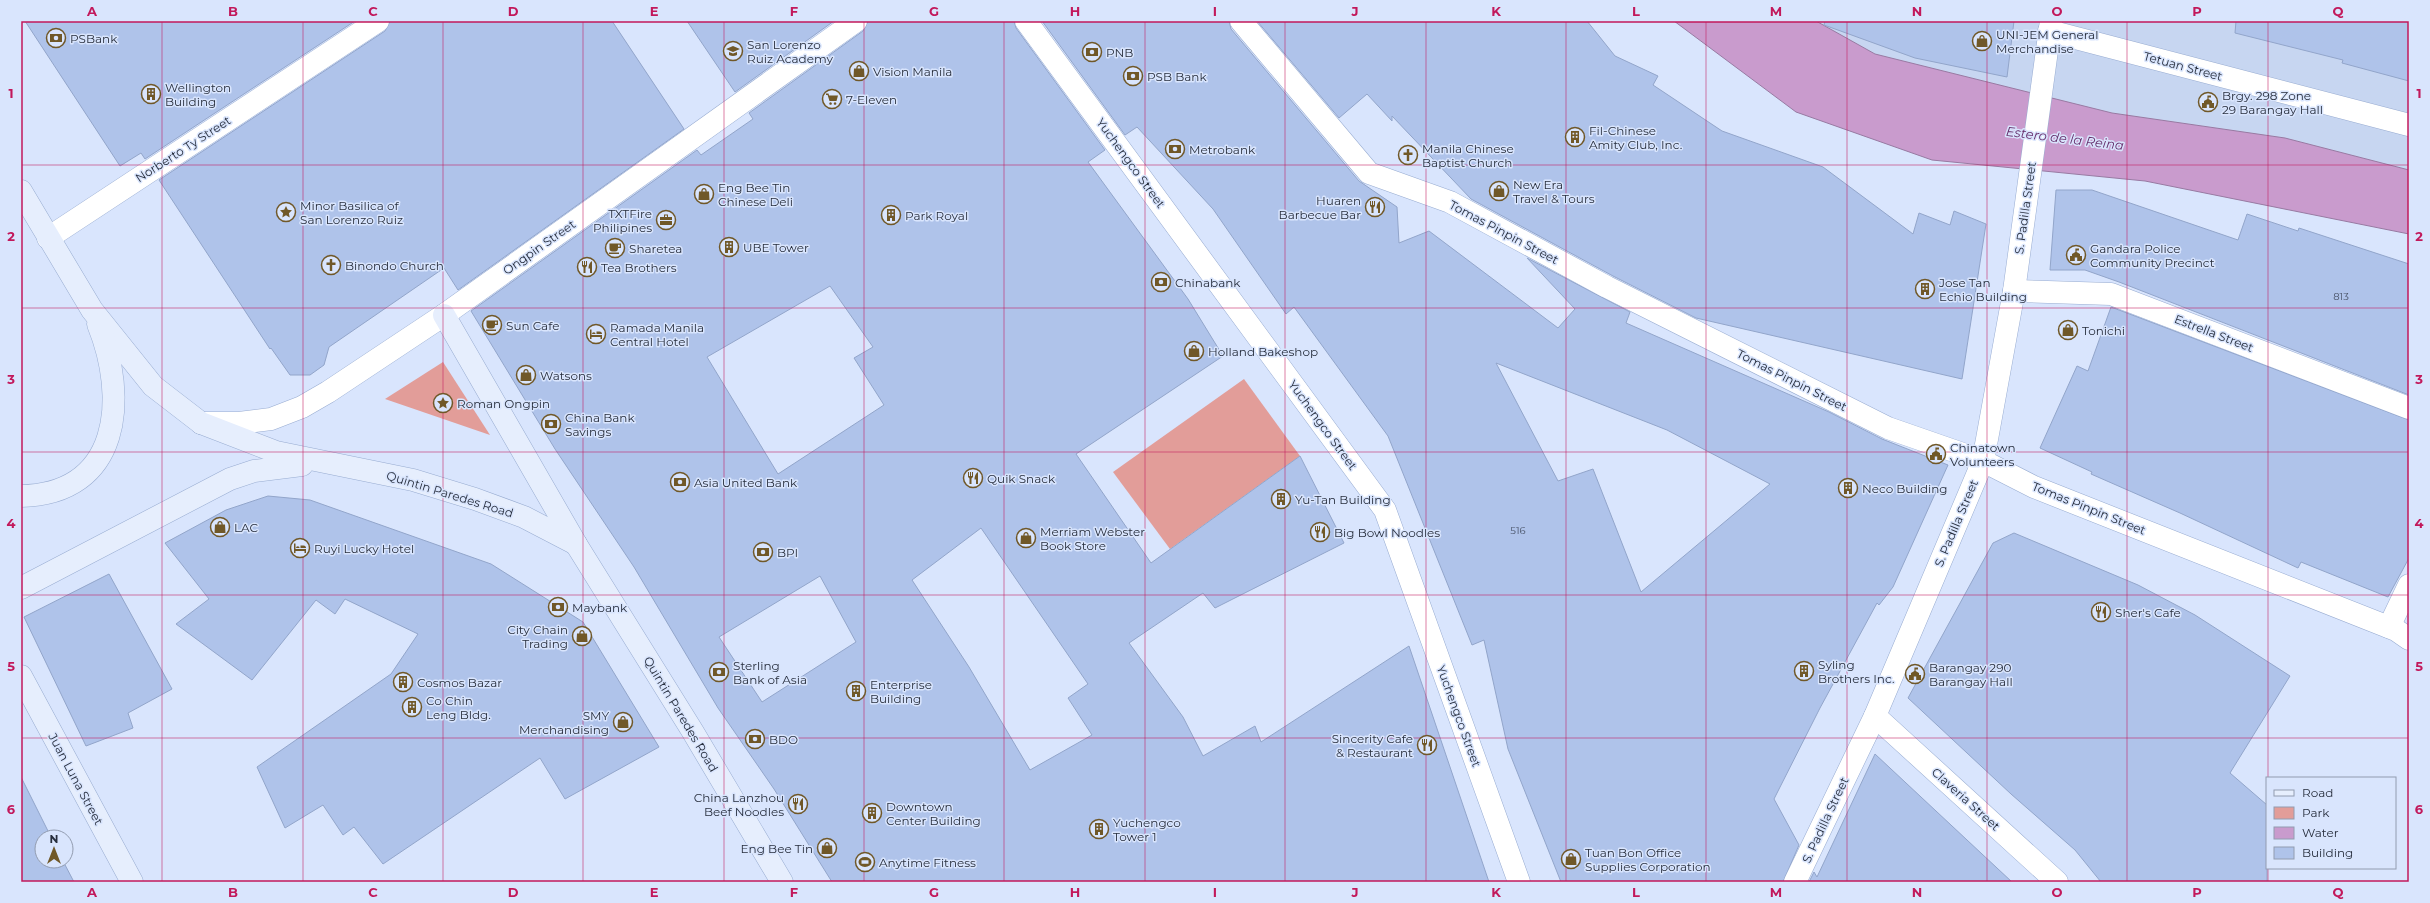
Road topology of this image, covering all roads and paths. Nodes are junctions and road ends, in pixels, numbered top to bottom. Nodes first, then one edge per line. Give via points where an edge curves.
1 (378, 21) edge
2 (856, 21) edge
3 (1026, 21) edge
4 (1241, 21) edge
5 (2050, 26) edge
6 (2409, 125) edge
7 (21, 191) edge
8 (48, 238) junction
9 (2014, 291) junction
10 (92, 310) junction
11 (444, 314) junction
12 (2409, 408) edge
13 (200, 423) junction
14 (1983, 461) junction
15 (329, 463) junction
16 (21, 496) edge
17 (576, 544) junction
18 (2409, 585) edge
19 (21, 588) edge
20 (2389, 627) junction
21 (2409, 639) edge
22 (21, 676) edge
23 (1875, 716) junction
24 (132, 882) edge
25 (782, 882) edge
26 (1519, 882) edge
27 (1796, 882) edge
28 (2057, 882) edge

1 - 8 street, Norberto Ty Street
2 - 11 street, Ongpin Street
3 - 26 street, Yuchengco Street via 1385,510
4 - 14 street, Tomas Pinpin Street via 1369,172 1450,202 1607,287 1888,428
5 - 6 street, Tetuan Street
5 - 9 street, S. Padilla Street
7 - 8 main road, Quintin Paredes Road
8 - 10 main road, Quintin Paredes Road
9 - 12 street, Estrella Street via 2111,294
9 - 14 street, S. Padilla Street
10 - 13 main road, Quintin Paredes Road via 153,386
10 - 16 main road via 103,336 112,375 113,414 110,435 102,454 90,470 71,484 51,492
11 - 13 street, Ongpin Street via 302,407 271,419 239,423
11 - 17 main road
13 - 15 main road, Quintin Paredes Road via 276,452
14 - 20 street, Tomas Pinpin Street via 2034,487
14 - 23 street, S. Padilla Street
15 - 17 main road, Quintin Paredes Road via 413,480 475,499 524,517
15 - 19 main road via 277,467 230,479
17 - 25 main road, Quintin Paredes Road via 693,732
18 - 20 street
20 - 21 street, Tomas Pinpin Street
22 - 24 main road, Juan Luna Street
23 - 27 street, S. Padilla Street
23 - 28 street, Claveria Street

